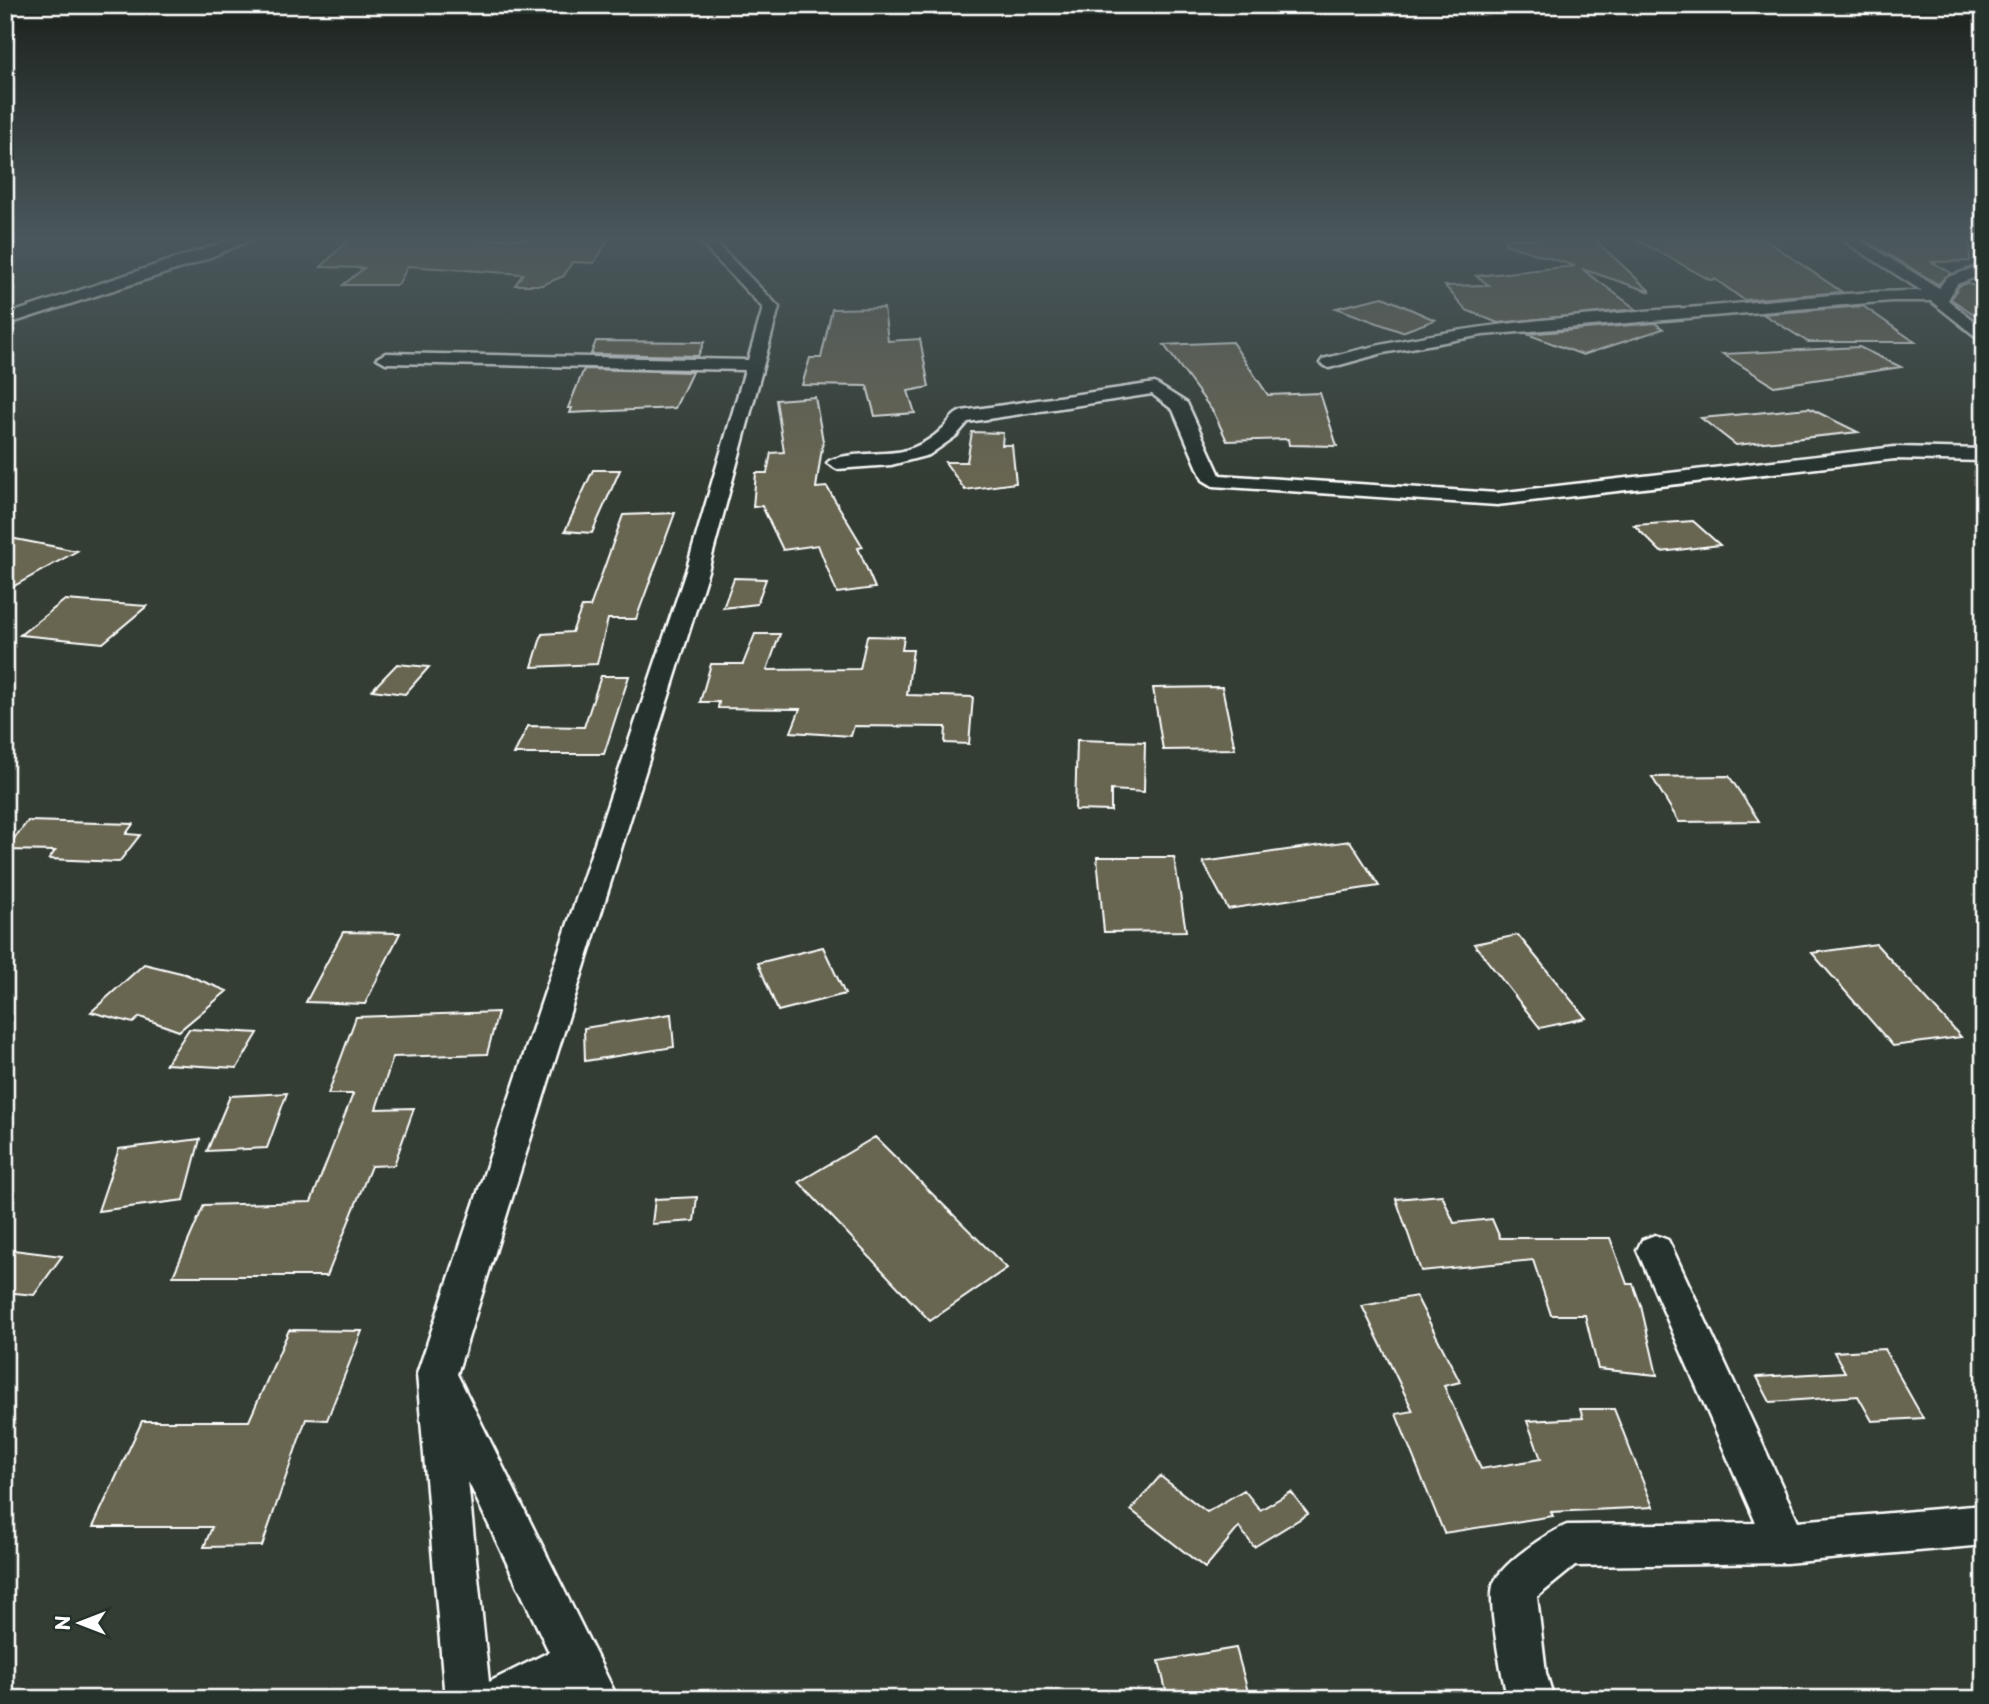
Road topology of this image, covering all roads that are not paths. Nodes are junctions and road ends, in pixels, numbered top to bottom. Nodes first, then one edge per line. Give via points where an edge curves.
1 (768, 319) edge
2 (1597, 319) edge
3 (1959, 319) edge
4 (1984, 338) edge
5 (386, 358) dead end
6 (1329, 363) dead end
7 (755, 365) junction
8 (1984, 455) edge
9 (837, 463) dead end
10 (1655, 1250) dead end
11 (437, 1374) junction
12 (1984, 1525) edge
13 (1786, 1543) junction
14 (586, 1681) edge
15 (468, 1699) edge
16 (505, 1699) edge
17 (1531, 1699) edge

1 - 7 street
2 - 6 street via 1485,328 1372,349
3 - 4 street
5 - 7 street
7 - 11 street via 697,571
8 - 9 street via 1895,453 1497,499 1213,480 1181,407 1155,388 962,417 949,436 911,458
10 - 13 street
11 - 14 street
11 - 15 street
12 - 13 street
13 - 17 street via 1567,1546 1514,1588 1523,1673
14 - 16 street

